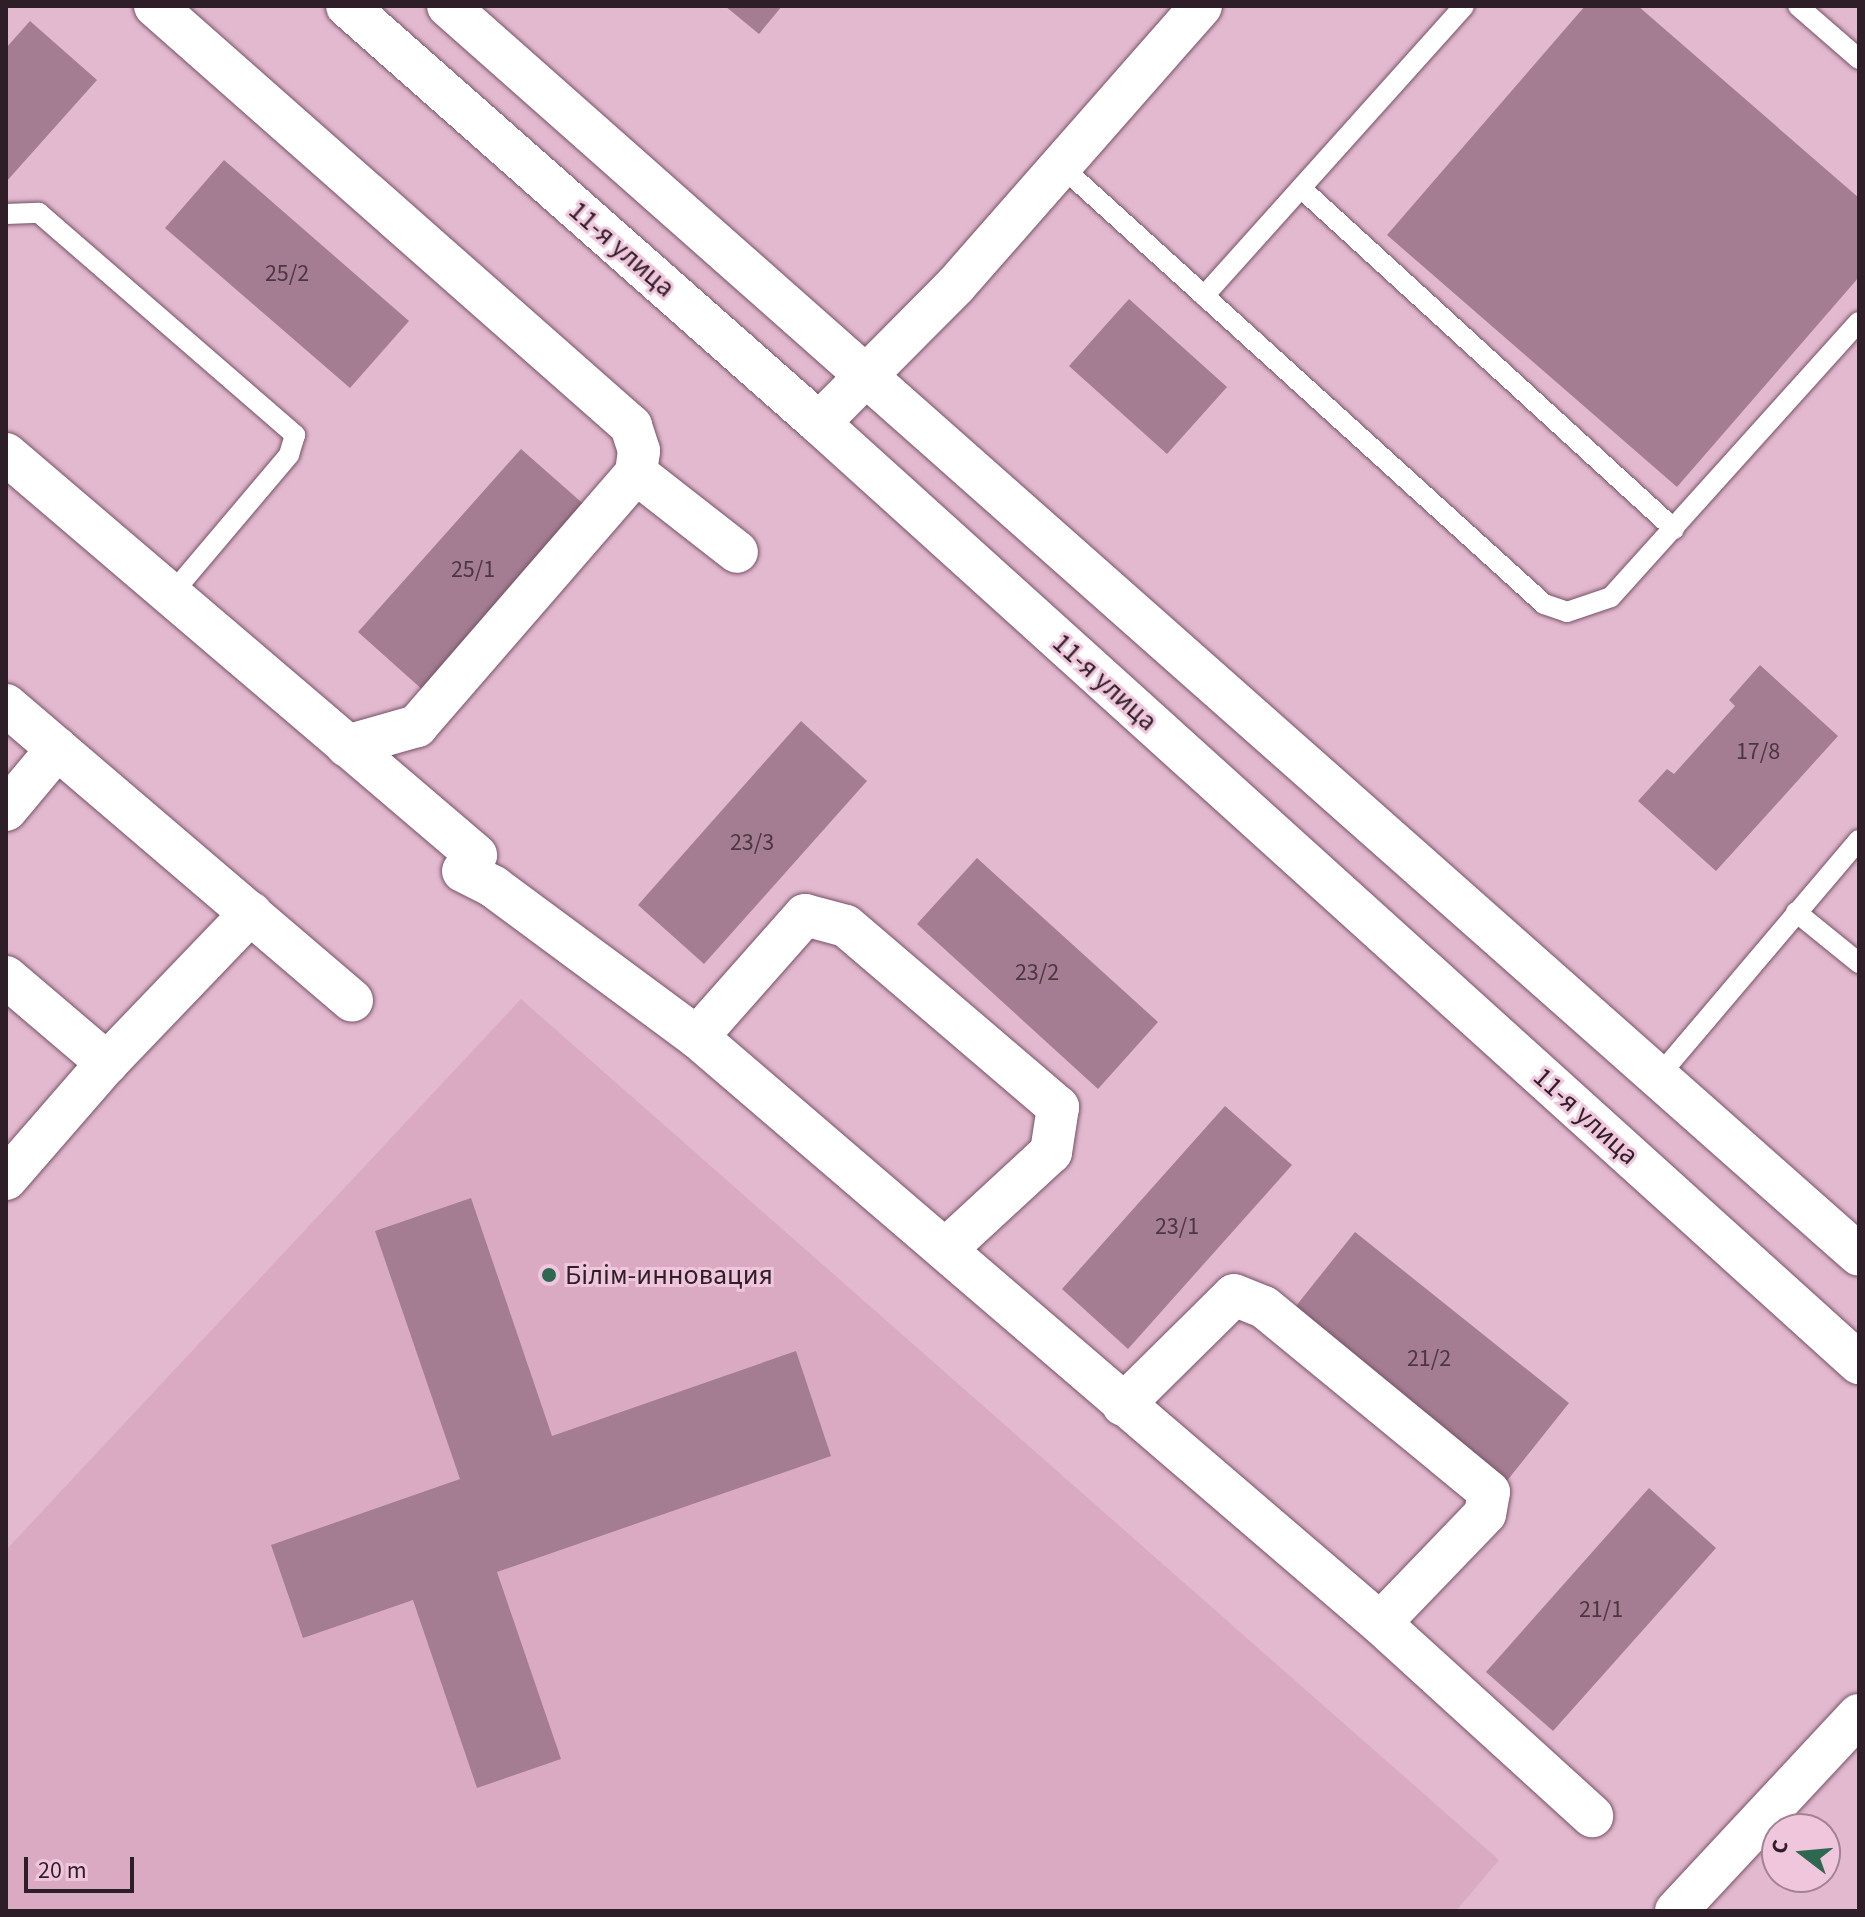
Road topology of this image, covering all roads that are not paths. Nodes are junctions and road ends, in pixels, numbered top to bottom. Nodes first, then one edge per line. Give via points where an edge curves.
1 (155, 6) edge
2 (347, 6) edge
3 (448, 6) edge
4 (1201, 6) edge
5 (1464, 6) edge
6 (1798, 6) edge
7 (1859, 59) edge
8 (1061, 166) junction
9 (1302, 189) junction
10 (6, 214) edge
11 (1204, 296) junction
12 (1859, 322) edge
13 (867, 375) junction
14 (819, 423) junction
15 (6, 454) edge
16 (636, 473) junction
17 (1674, 529) junction
18 (737, 552) dead end
19 (169, 597) junction
20 (6, 705) edge
21 (347, 746) junction
22 (57, 749) junction
23 (6, 810) edge
24 (1859, 840) edge
25 (1796, 912) junction
26 (251, 913) junction
27 (1859, 963) edge
28 (6, 977) edge
29 (352, 1001) dead end
30 (697, 1037) junction
31 (107, 1063) junction
32 (1657, 1078) junction
33 (6, 1179) edge
34 (948, 1247) junction
35 (1859, 1255) edge
36 (1859, 1363) edge
37 (1123, 1405) junction
38 (1380, 1623) junction
39 (1859, 1715) edge
40 (1592, 1816) dead end
41 (1676, 1911) edge

1 - 16 street via 631,426 639,451
2 - 14 street, 11-я улица
3 - 13 street
4 - 8 street
5 - 9 lane
6 - 7 lane
8 - 11 lane
8 - 13 street via 956,285
9 - 11 lane
9 - 17 lane
10 - 19 lane via 39,213 295,435 289,455
11 - 17 lane via 1544,604 1567,612 1611,597
12 - 17 lane
13 - 14 street
13 - 32 street
14 - 36 street, 11-я улица
15 - 19 street
16 - 18 street
16 - 21 street via 417,726
19 - 21 street
20 - 22 street
21 - 30 street via 494,887
22 - 23 street
22 - 26 street
24 - 25 lane
25 - 27 lane
25 - 32 lane
26 - 29 street
26 - 31 street
28 - 31 street
30 - 34 street
30 - 34 street via 805,915 846,926 1058,1107 1051,1152
31 - 33 street
32 - 35 street
34 - 37 street
37 - 38 street
37 - 38 street via 1234,1295 1264,1307 1489,1492 1485,1514
38 - 40 street
39 - 41 street

